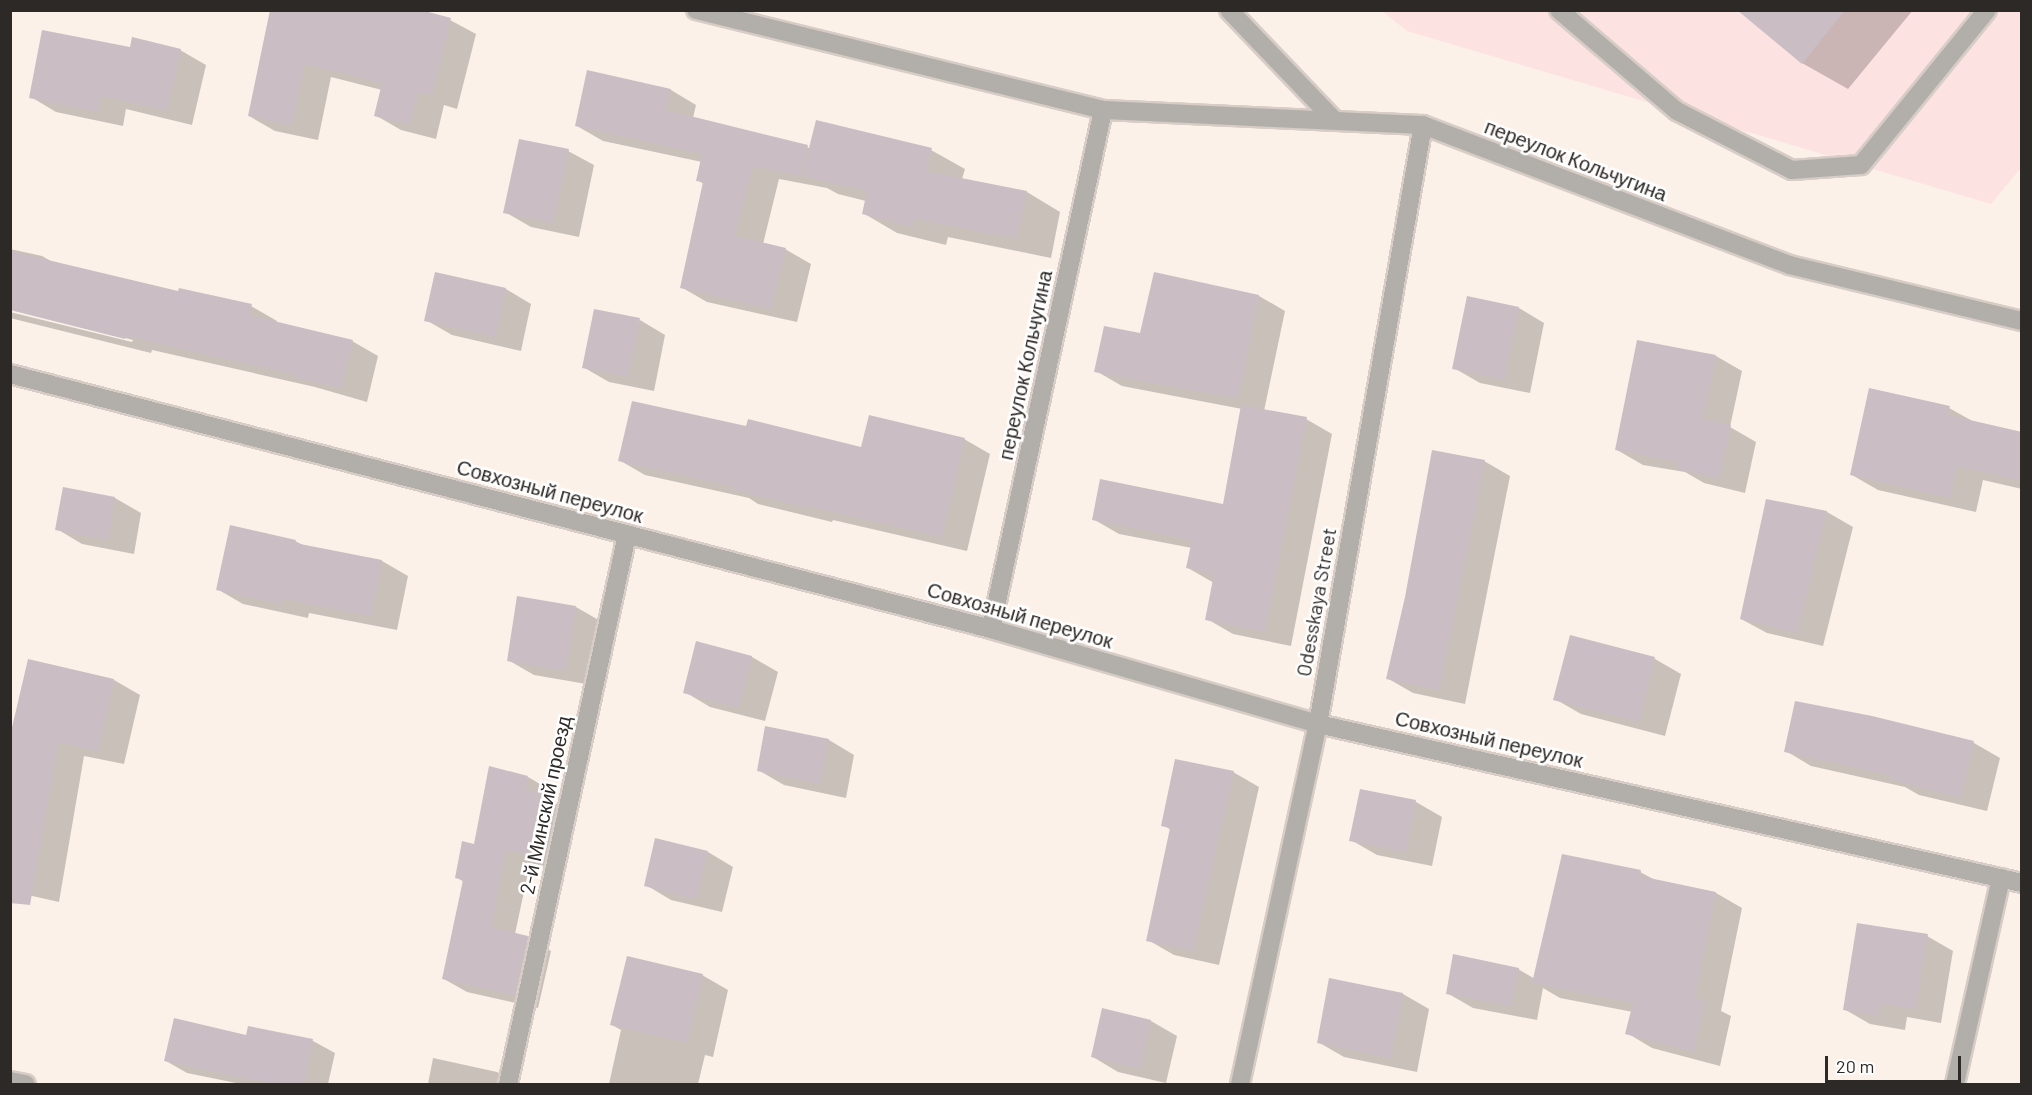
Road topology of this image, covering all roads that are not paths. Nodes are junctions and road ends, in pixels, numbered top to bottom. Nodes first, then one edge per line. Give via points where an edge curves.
1 (696, 10) edge
2 (1229, 10) edge
3 (1559, 10) edge
4 (1988, 10) edge
5 (1103, 110) junction
6 (1334, 120) junction
7 (1423, 125) junction
8 (2022, 321) edge
9 (10, 374) edge
10 (627, 535) junction
11 (992, 629) junction
12 (1318, 724) junction
13 (2001, 878) junction
14 (2022, 883) edge
15 (10, 1081) edge
16 (26, 1084) edge
17 (508, 1084) edge
18 (1240, 1084) edge
19 (1955, 1084) edge

1 - 5 street, переулок Кольчугина
2 - 6 street
3 - 4 street via 1677,111 1792,170 1861,165
5 - 6 street, переулок Кольчугина
5 - 11 street, переулок Кольчугина
6 - 7 street, переулок Кольчугина
7 - 8 street, переулок Кольчугина via 1790,265
7 - 12 street, Odesskaya Street
9 - 10 street, Совхозный переулок
10 - 11 street, Совхозный переулок
10 - 17 street, 2-й Минский проезд
11 - 12 street, Совхозный переулок
12 - 13 street, Совхозный переулок
12 - 18 street, Odesskaya Street
13 - 14 street, Совхозный переулок
13 - 19 street
15 - 16 street

